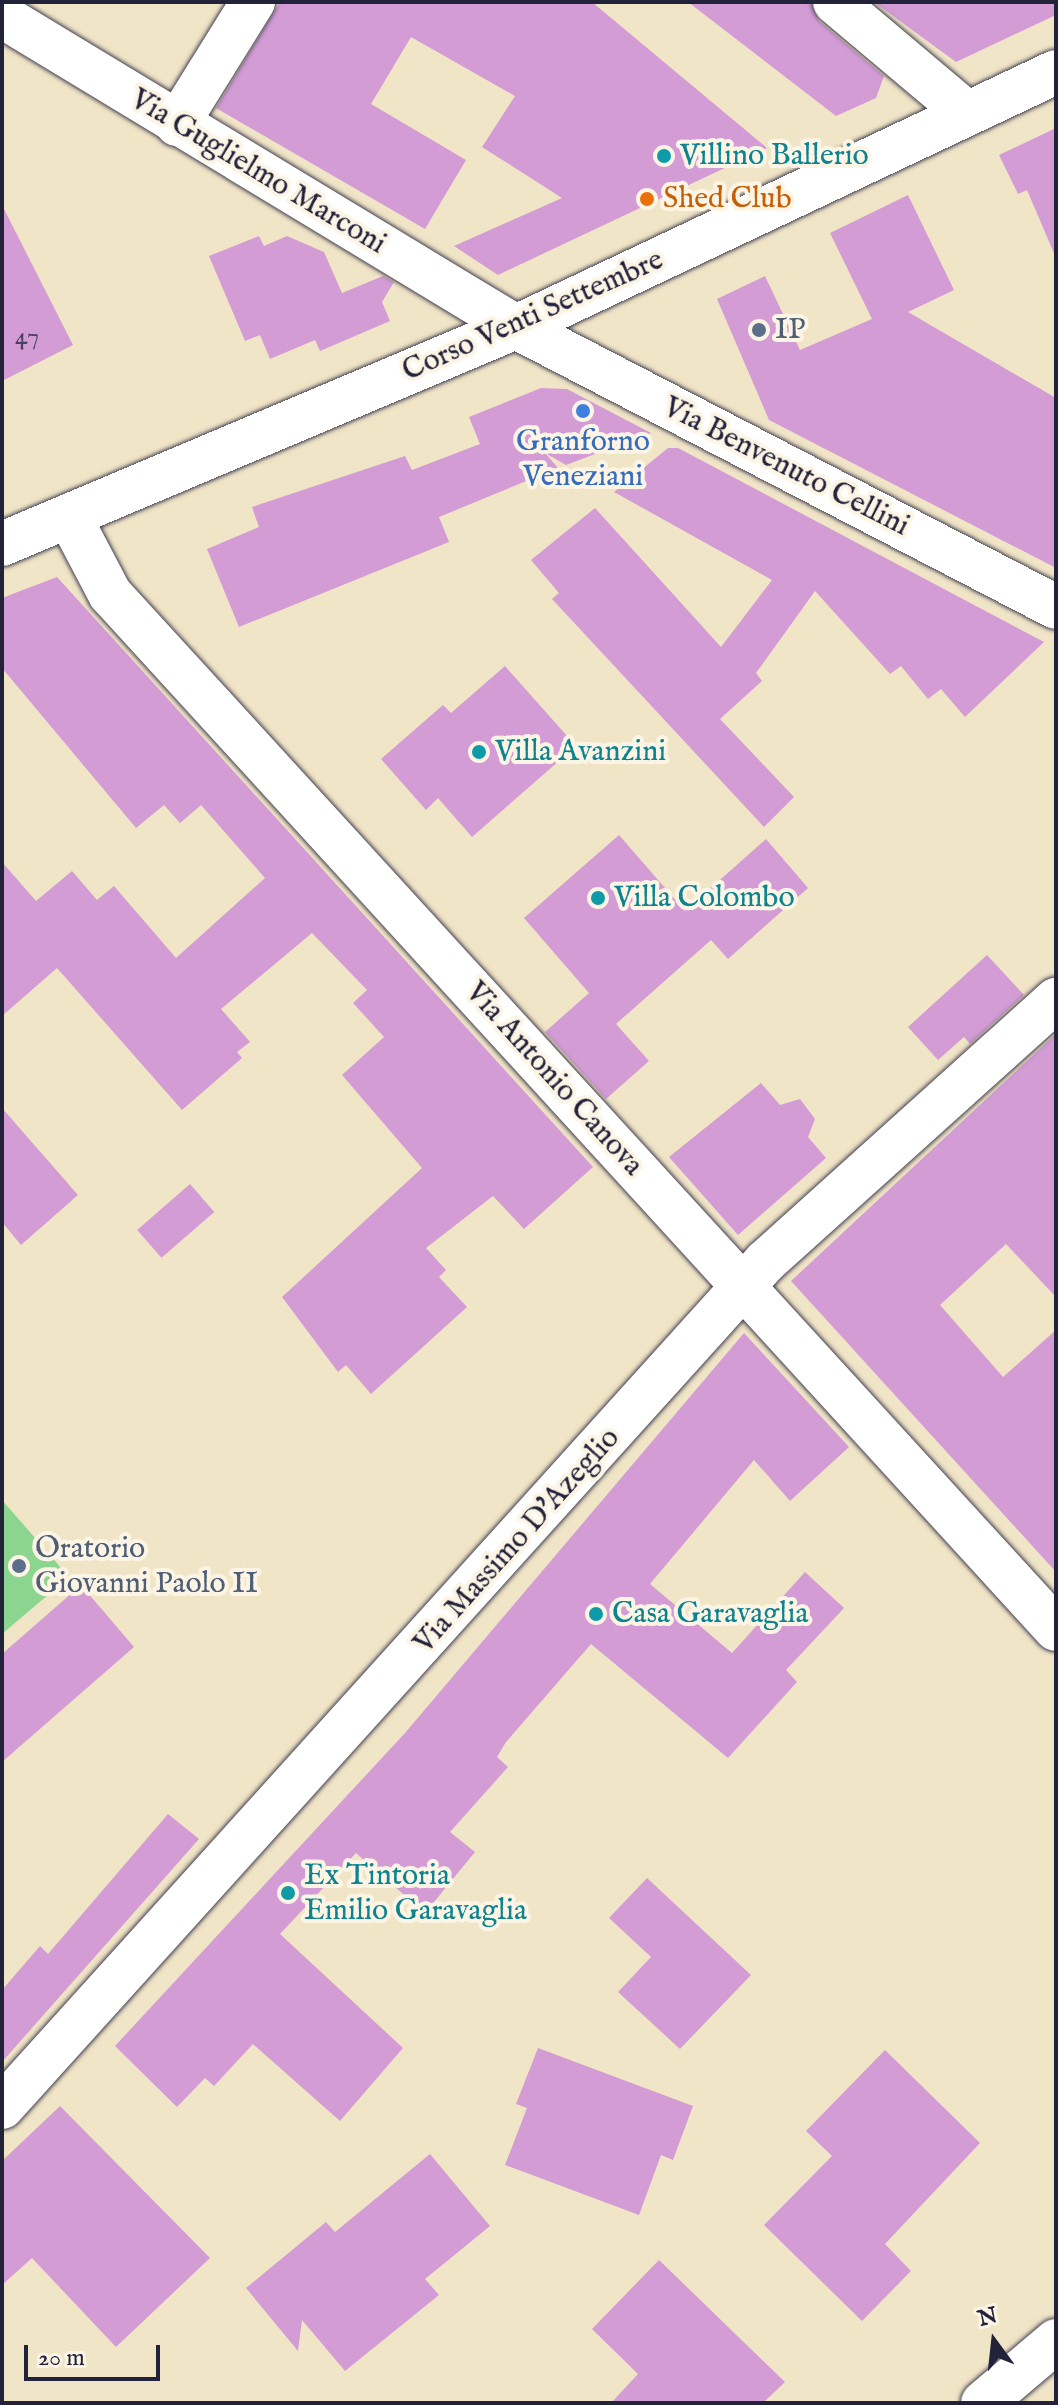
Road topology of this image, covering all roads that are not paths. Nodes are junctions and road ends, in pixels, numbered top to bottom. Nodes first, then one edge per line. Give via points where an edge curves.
1 (253, 2) edge
2 (835, 2) edge
3 (2, 16) edge
4 (1056, 72) edge
5 (967, 113) junction
6 (177, 124) junction
7 (516, 327) junction
8 (69, 516) junction
9 (2, 544) edge
10 (1056, 607) edge
11 (1056, 1000) edge
12 (744, 1285) junction
13 (1056, 1629) edge
14 (2, 2107) edge
15 (1056, 2341) edge
16 (983, 2403) edge

1 - 6 street
2 - 5 street
3 - 6 street, Via Guglielmo Marconi
4 - 5 street, Corso Venti Settembre
5 - 7 street, Corso Venti Settembre
6 - 7 street, Via Guglielmo Marconi
7 - 8 street, Corso Venti Settembre
7 - 10 street, Via Benvenuto Cellini
8 - 9 street, Corso Venti Settembre
8 - 12 street, Via Antonio Canova via 110,594
11 - 12 street, Via Massimo D'Azeglio
12 - 13 street, Via Antonio Canova
12 - 14 street, Via Massimo D'Azeglio
15 - 16 street

